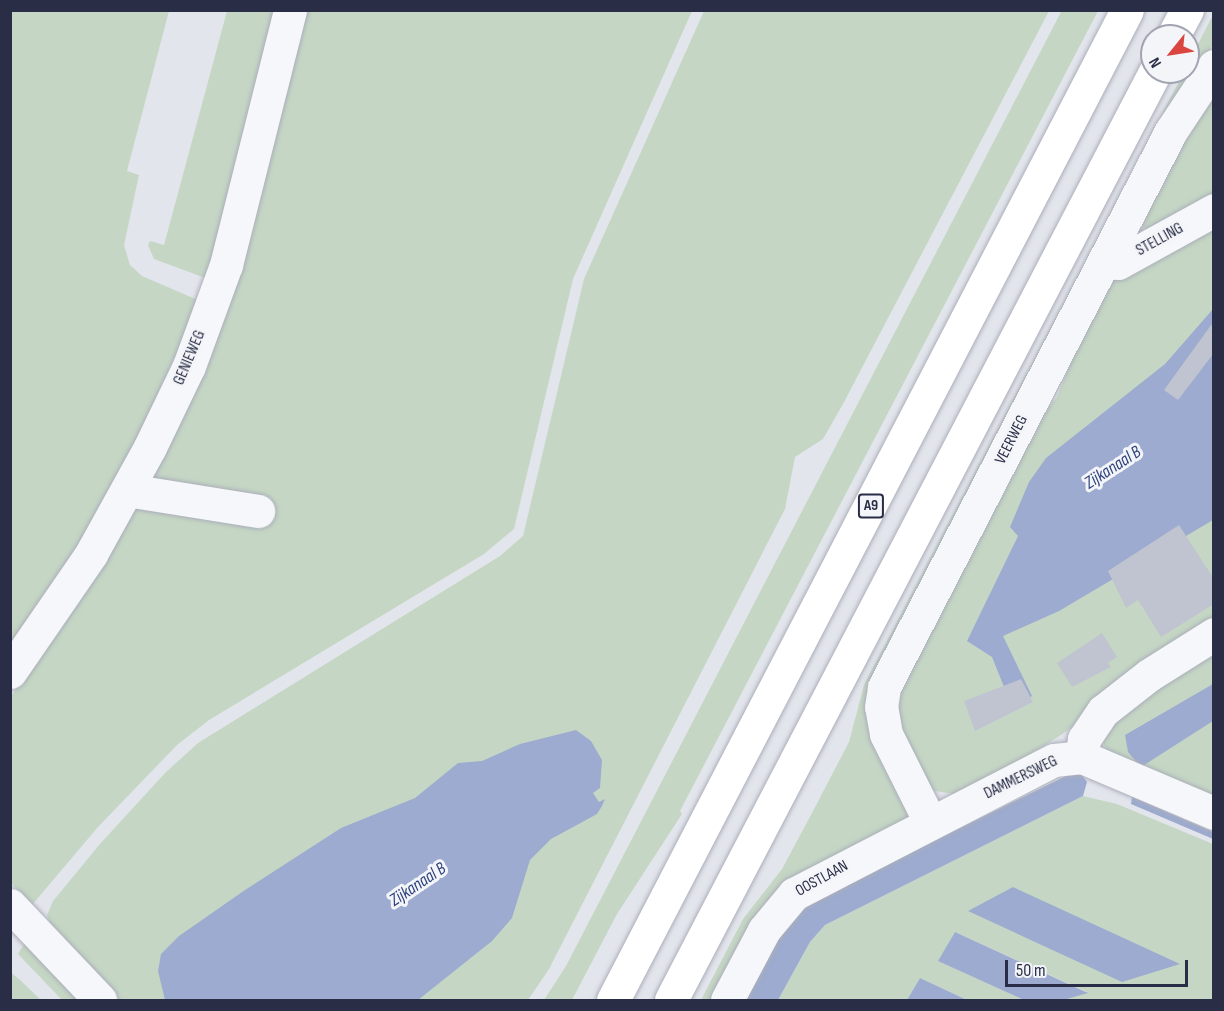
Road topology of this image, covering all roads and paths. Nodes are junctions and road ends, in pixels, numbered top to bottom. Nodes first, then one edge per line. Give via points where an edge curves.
1 (290, 10) edge
2 (1126, 10) edge
3 (1186, 10) edge
4 (1179, 24) edge
5 (1214, 66) edge
6 (1149, 84) edge
7 (1214, 210) edge
8 (1105, 262) junction
9 (127, 490) junction
10 (258, 511) dead end
11 (1214, 634) edge
12 (10, 672) edge
13 (1082, 757) junction
14 (1214, 813) edge
15 (930, 822) junction
16 (10, 905) edge
17 (100, 1000) edge
18 (613, 1000) edge
19 (671, 1000) edge
20 (727, 1000) edge

1 - 9 street, GENIEWEG via 216,295 189,366
2 - 18 highway, A9
3 - 4 highway
5 - 8 street, VEERWEG via 1171,131
6 - 19 highway
7 - 8 street, STELLING via 1123,260
8 - 15 street, VEERWEG via 884,687 881,707 886,734
9 - 10 street
9 - 12 street, GENIEWEG via 71,584
11 - 13 street via 1149,675 1103,711 1084,740
13 - 14 street
13 - 15 street, DAMMERSWEG via 1054,760
15 - 20 street, OOSTLAAN via 783,903
16 - 17 street

